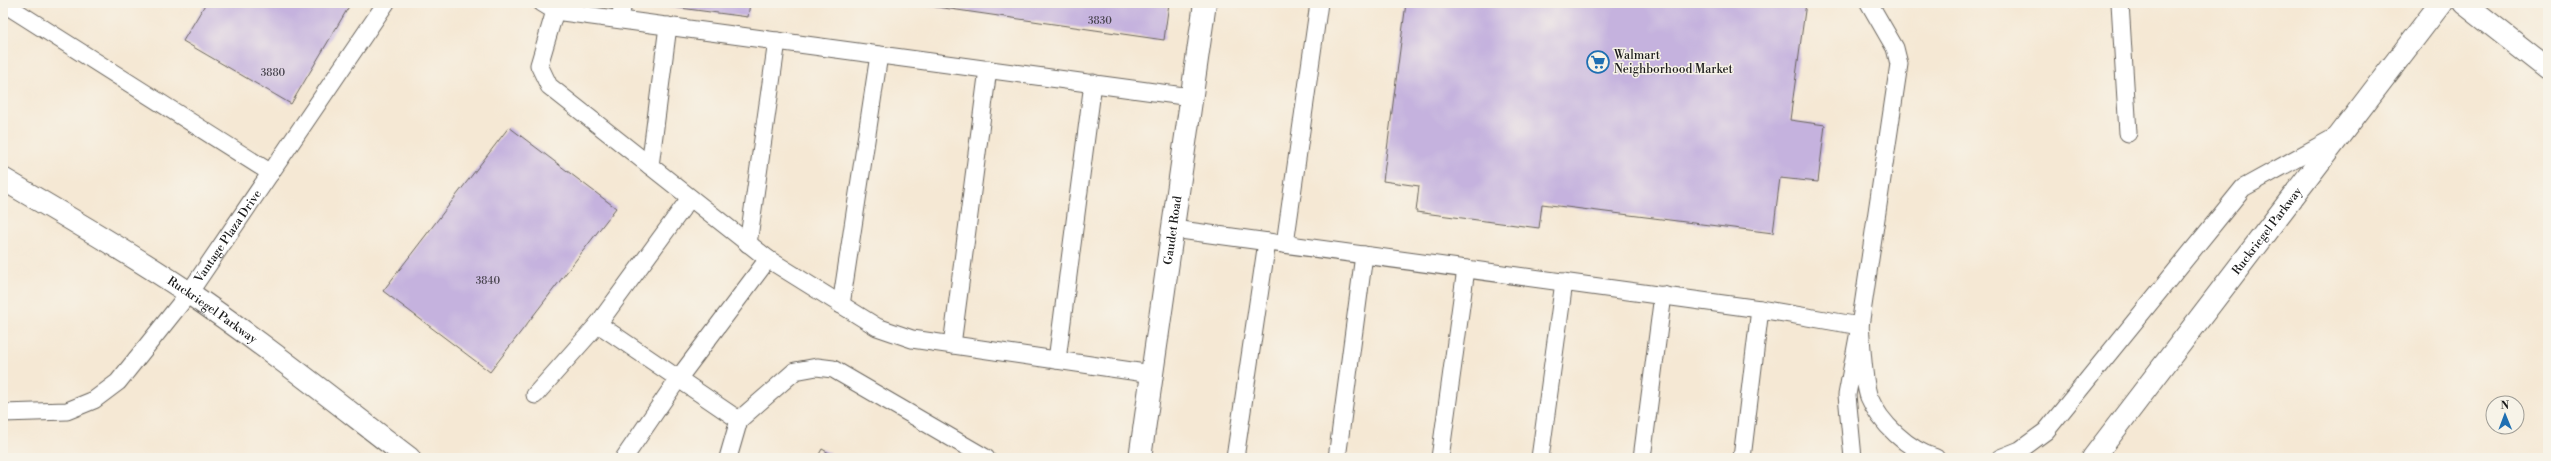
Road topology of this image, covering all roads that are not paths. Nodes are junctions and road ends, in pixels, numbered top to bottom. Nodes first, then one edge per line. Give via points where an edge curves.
1 (3, 3) edge
2 (386, 3) edge
3 (1205, 3) edge
4 (1319, 3) edge
5 (1869, 3) edge
6 (2120, 3) edge
7 (2441, 3) edge
8 (2464, 3) edge
9 (548, 7) edge
10 (622, 11) edge
11 (668, 26) junction
12 (777, 41) junction
13 (879, 54) junction
14 (988, 69) junction
15 (2548, 69) edge
16 (1093, 83) junction
17 (1192, 97) junction
18 (2128, 133) dead end
19 (2342, 133) junction
20 (650, 166) junction
21 (271, 173) junction
22 (3, 179) edge
23 (690, 198) junction
24 (1173, 229) junction
25 (1267, 242) junction
26 (748, 244) junction
27 (1285, 244) junction
28 (1364, 255) junction
29 (768, 259) junction
30 (1466, 269) junction
31 (1564, 282) junction
32 (189, 293) junction
33 (1663, 296) junction
34 (841, 305) junction
35 (1760, 308) junction
36 (598, 324) junction
37 (1860, 326) junction
38 (952, 345) junction
39 (1057, 360) junction
40 (1152, 374) junction
41 (678, 379) junction
42 (535, 395) dead end
43 (3, 413) edge
44 (739, 420) junction
45 (409, 458) edge
46 (624, 458) edge
47 (728, 458) edge
48 (986, 458) edge
49 (1140, 458) edge
50 (1235, 458) edge
51 (1337, 458) edge
52 (1440, 458) edge
53 (1540, 458) edge
54 (1642, 458) edge
55 (1742, 458) edge
56 (1854, 458) edge
57 (1936, 458) edge
58 (2000, 458) edge
59 (2093, 458) edge

1 - 21 lane
2 - 21 lane, Vantage Plaza Drive
3 - 17 main road, Gaudet Road
4 - 27 lane
5 - 37 lane via 1895,48 1899,64
6 - 18 lane
7 - 19 main road, Ruckriegel Parkway
8 - 15 main road
9 - 10 lane
9 - 20 lane via 539,65 549,86
10 - 11 lane
11 - 12 lane
11 - 20 lane
12 - 13 lane
12 - 26 lane
13 - 14 lane
13 - 34 lane
14 - 16 lane
14 - 38 lane
16 - 17 lane
16 - 39 lane
17 - 24 main road, Gaudet Road
19 - 58 lane via 2242,188 2046,432 2020,450
19 - 59 main road, Ruckriegel Parkway
20 - 23 lane
21 - 32 lane, Vantage Plaza Drive
22 - 32 main road, Ruckriegel Parkway
23 - 26 lane
23 - 36 lane
24 - 25 lane
24 - 40 main road, Gaudet Road
25 - 27 lane
25 - 50 lane
26 - 29 lane
27 - 28 lane
28 - 30 lane
28 - 51 lane
29 - 34 lane
29 - 41 lane
30 - 31 lane
30 - 52 lane
31 - 33 lane
31 - 53 lane
32 - 43 lane, Vantage Plaza Drive via 118,382 94,400 67,411
32 - 45 main road, Ruckriegel Parkway via 259,342
33 - 35 lane
33 - 54 lane
34 - 38 lane via 877,327 912,339
35 - 37 lane
35 - 55 lane
36 - 41 lane
36 - 42 lane
37 - 56 lane via 1847,395
37 - 57 lane via 1868,396 1884,421 1902,438
38 - 39 lane
39 - 40 lane
40 - 49 main road, Gaudet Road
41 - 44 lane
41 - 46 lane
44 - 47 lane
44 - 48 lane via 795,371 817,367 833,369

